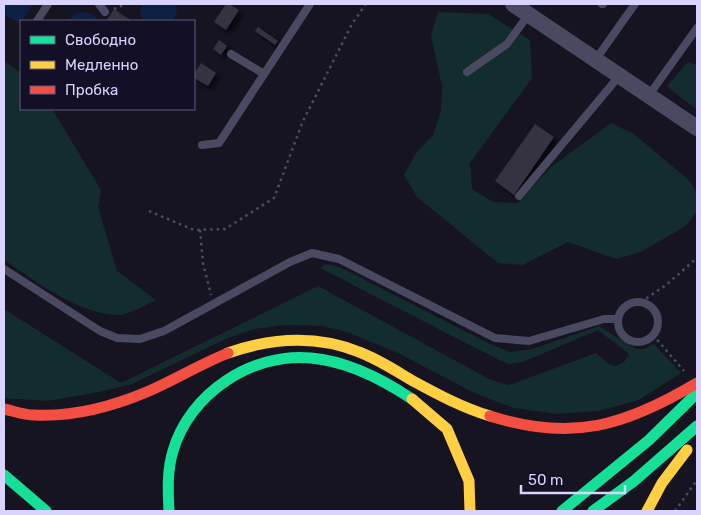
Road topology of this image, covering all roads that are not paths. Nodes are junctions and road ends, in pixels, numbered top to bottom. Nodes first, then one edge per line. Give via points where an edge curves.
1 (48, 4) edge
2 (99, 4) edge
3 (310, 4) edge
4 (635, 4) edge
5 (522, 8) edge
6 (105, 12) dead end
7 (38, 20) edge
8 (697, 28) edge
9 (231, 54) dead end
10 (596, 59) junction
11 (467, 72) dead end
12 (264, 74) junction
13 (620, 76) junction
14 (649, 95) junction
15 (697, 128) edge
16 (202, 145) dead end
17 (519, 196) dead end
18 (4, 269) edge
19 (618, 319) junction
20 (697, 383) edge
21 (697, 392) edge
22 (4, 409) edge
23 (697, 426) edge
24 (697, 438) edge
25 (4, 475) edge
26 (46, 511) edge
27 (169, 511) edge
28 (470, 511) edge
29 (562, 511) edge
30 (593, 511) edge
31 (647, 511) edge

1 - 7 lane
2 - 6 lane
3 - 12 lane
4 - 10 lane
5 - 10 street
5 - 11 lane via 507,44
8 - 14 lane
9 - 12 lane
10 - 13 street
12 - 16 lane via 219,143
13 - 14 street
13 - 17 lane
14 - 15 street
18 - 19 lane via 100,331 117,338 140,339 164,331 312,253 339,259 494,338 528,341 604,319
19 - 19 lane via 622,309 631,303 641,302 651,306 657,315 658,325 645,341 634,342 625,338 619,329
20 - 22 main road via 669,401 612,423 589,428 527,427 488,416 452,400 359,352 300,339 242,347 148,391 71,414 32,415
21 - 29 main road via 674,417
23 - 30 main road via 634,481
24 - 31 main road via 662,482
25 - 26 main road
27 - 28 main road via 168,471 173,447 195,407 228,379 252,366 276,358 297,357 330,361 367,373 414,400 447,429 469,480

